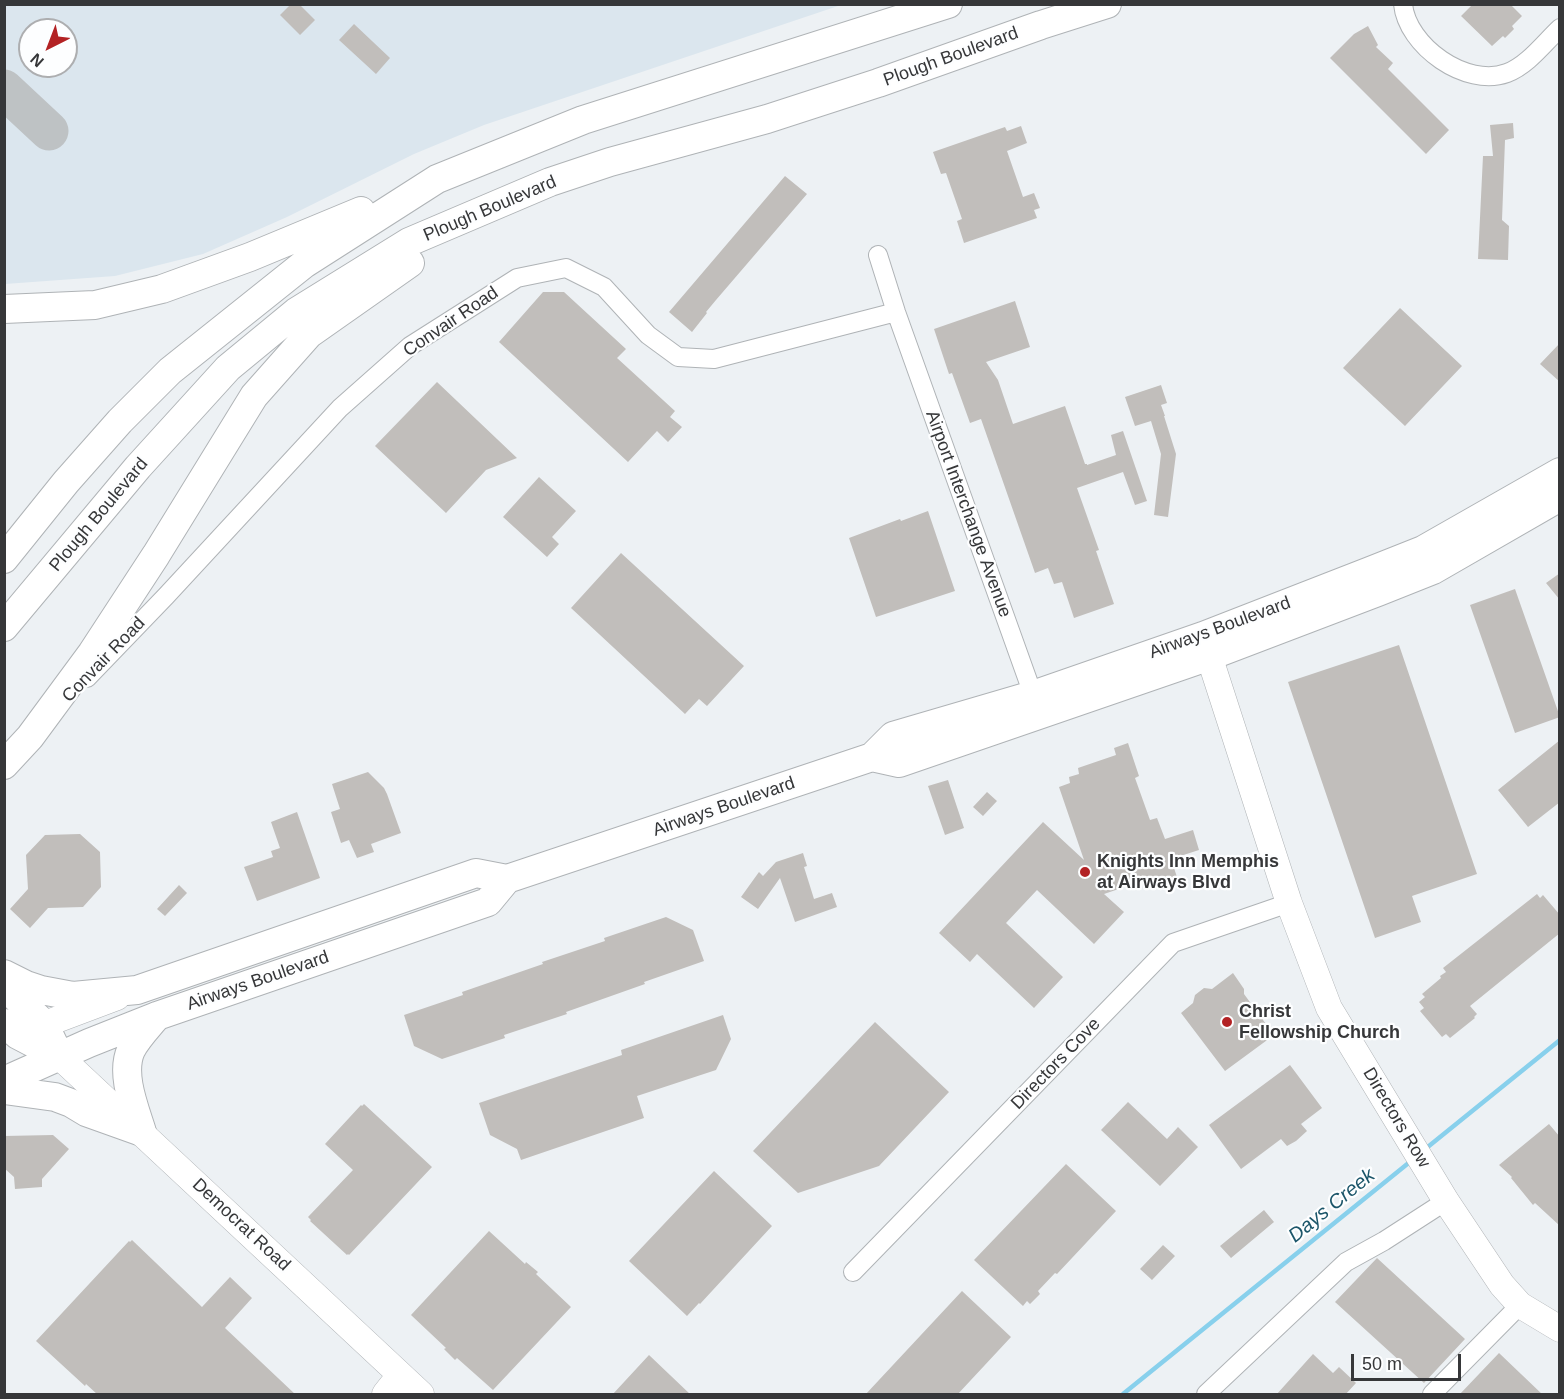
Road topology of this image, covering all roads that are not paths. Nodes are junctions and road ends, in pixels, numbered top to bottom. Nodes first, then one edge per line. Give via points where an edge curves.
1 (948, 4) edge
2 (1107, 4) edge
3 (1403, 4) edge
4 (1560, 28) edge
5 (437, 179) junction
6 (550, 182) junction
7 (878, 255) dead end
8 (4, 309) edge
9 (896, 312) junction
10 (1560, 472) edge
11 (1560, 497) edge
12 (4, 559) edge
13 (4, 627) edge
14 (1206, 646) junction
15 (1037, 705) junction
16 (30, 737) junction
17 (4, 765) edge
18 (507, 879) junction
19 (1289, 903) junction
20 (346, 918) junction
21 (356, 948) junction
22 (4, 974) edge
23 (4, 986) edge
24 (137, 990) junction
25 (157, 1016) junction
26 (18, 1030) edge
27 (60, 1056) junction
28 (4, 1081) edge
29 (4, 1090) edge
30 (142, 1132) junction
31 (1441, 1191) junction
32 (853, 1272) dead end
33 (1520, 1305) junction
34 (1560, 1329) edge
35 (392, 1385) edge
36 (420, 1395) edge
37 (1206, 1395) edge
38 (1432, 1395) edge

1 - 5 main road via 583,120
2 - 6 main road, Plough Boulevard via 767,120
3 - 4 street via 1405,17 1430,51 1452,67 1477,75 1507,73 1530,58
5 - 8 main road via 162,289 95,305
5 - 12 main road via 304,264 170,370 66,482
6 - 13 main road, Plough Boulevard via 410,242 296,312 253,347 228,368 138,467
6 - 16 main road via 407,265 309,334 254,396 92,653
7 - 9 street
9 - 15 street, Airport Interchange Avenue
9 - 16 street, Convair Road via 714,359 678,357 648,336 604,288 566,268 517,278 410,346 340,408
10 - 14 main road, Airways Boulevard via 1423,550
11 - 14 main road, Airways Boulevard via 1433,570 1378,592
14 - 15 main road, Airways Boulevard
14 - 19 street, Directors Row
15 - 18 main road, Airways Boulevard via 893,736 872,757
16 - 17 main road, Convair Road
18 - 20 main road, Airways Boulevard via 476,873
18 - 21 main road, Airways Boulevard via 488,902
19 - 31 street, Directors Row via 1329,1008
19 - 32 street, Directors Cove via 1173,943
20 - 21 street
20 - 24 main road, Airways Boulevard
21 - 25 main road, Airways Boulevard
22 - 24 main road via 41,990 73,996
23 - 26 main road, Democrat Road
24 - 26 street, Airways Boulevard
25 - 27 main road, Airways Boulevard
25 - 30 main road via 128,1058 131,1095
26 - 27 main road, Democrat Road
27 - 28 main road, Airways Boulevard
27 - 30 street, Democrat Road
29 - 30 main road via 55,1098
30 - 35 street, Democrat Road
31 - 33 street, Directors Row via 1502,1285
31 - 37 street via 1384,1241 1347,1262
33 - 34 street, Directors Row
33 - 38 street
35 - 36 street, Democrat Road

